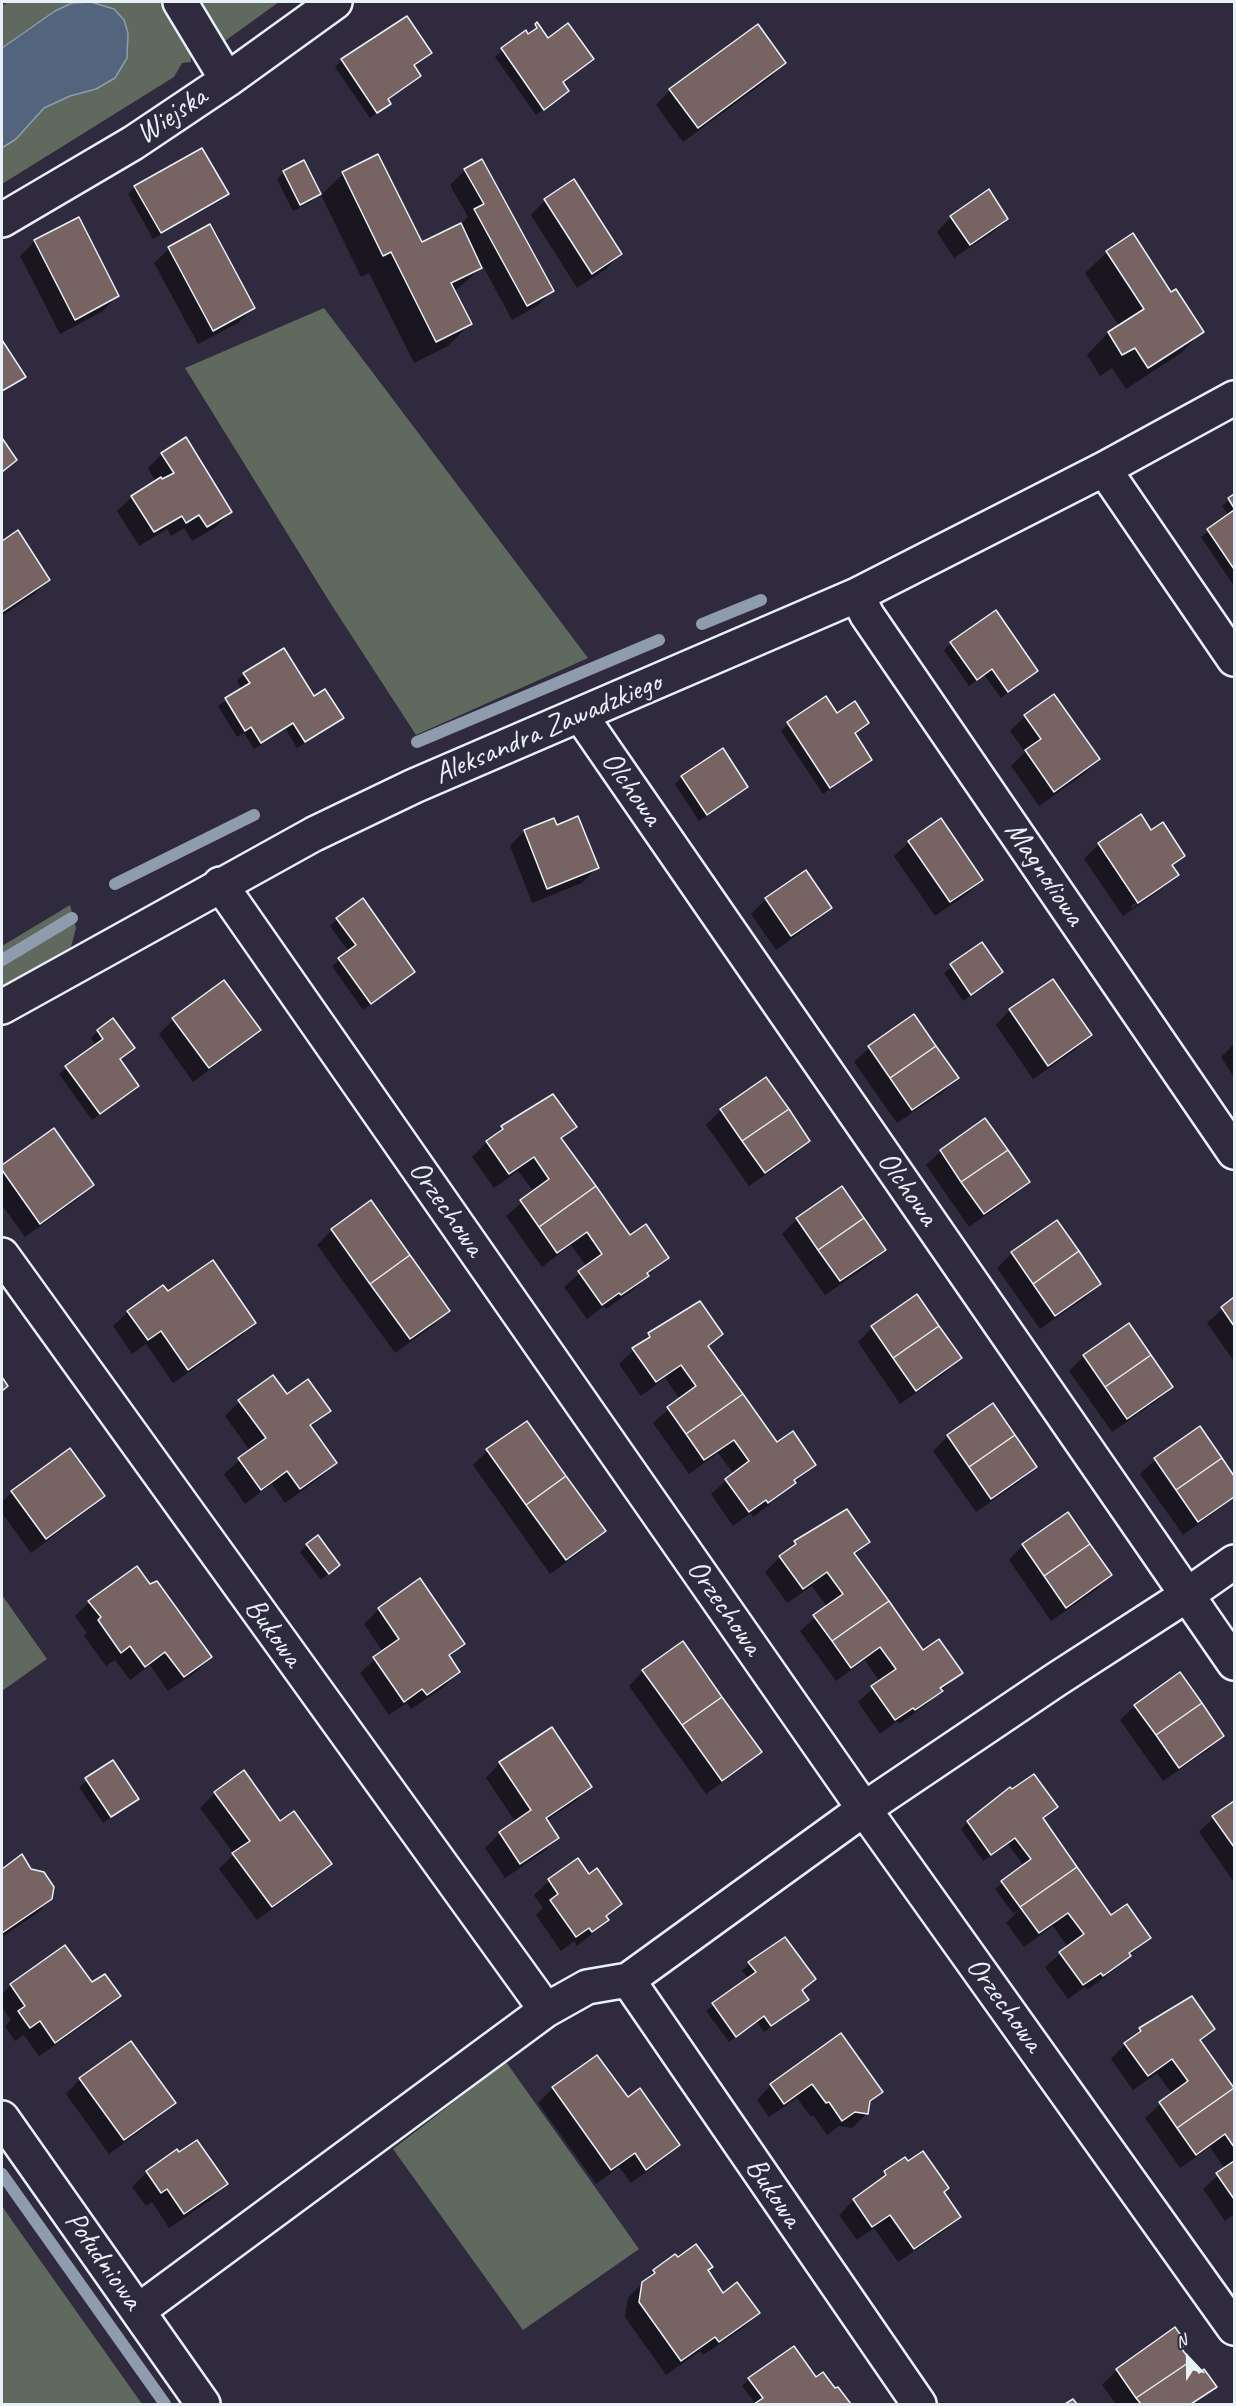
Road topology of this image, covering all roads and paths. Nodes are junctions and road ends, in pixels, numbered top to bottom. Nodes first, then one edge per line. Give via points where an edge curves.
1 (180, 2) edge
2 (335, 2) edge
3 (226, 80) junction
4 (2, 220) edge
5 (1234, 398) edge
6 (1104, 469) junction
7 (856, 595) junction
8 (1234, 659) edge
9 (581, 716) junction
10 (220, 884) junction
11 (2, 1006) edge
12 (1234, 1152) edge
13 (2, 1255) edge
14 (1234, 1562) edge
15 (1187, 1595) junction
16 (1234, 1663) edge
17 (864, 1809) junction
18 (628, 1980) junction
19 (546, 2010) junction
20 (2, 2118) edge
21 (138, 2311) junction
22 (1234, 2328) edge
23 (203, 2404) edge
24 (920, 2404) edge

1 - 3 street
2 - 3 street, Wiejska
3 - 4 street, Wiejska via 133,143
5 - 6 street, Aleksandra Zawadzkiego
6 - 7 street, Aleksandra Zawadzkiego
6 - 8 street
7 - 9 street, Aleksandra Zawadzkiego
7 - 12 street, Magnoliowa
9 - 10 street, Aleksandra Zawadzkiego via 414,786
9 - 15 street, Olchowa
10 - 11 street, Aleksandra Zawadzkiego
10 - 17 street, Orzechowa
13 - 19 street, Bukowa
14 - 15 street
15 - 16 street, Olchowa
15 - 17 street
17 - 18 street
17 - 22 street, Orzechowa
18 - 19 street via 587,1987
18 - 24 street, Bukowa
19 - 21 street
20 - 21 street, Południowa
21 - 23 street, Południowa

